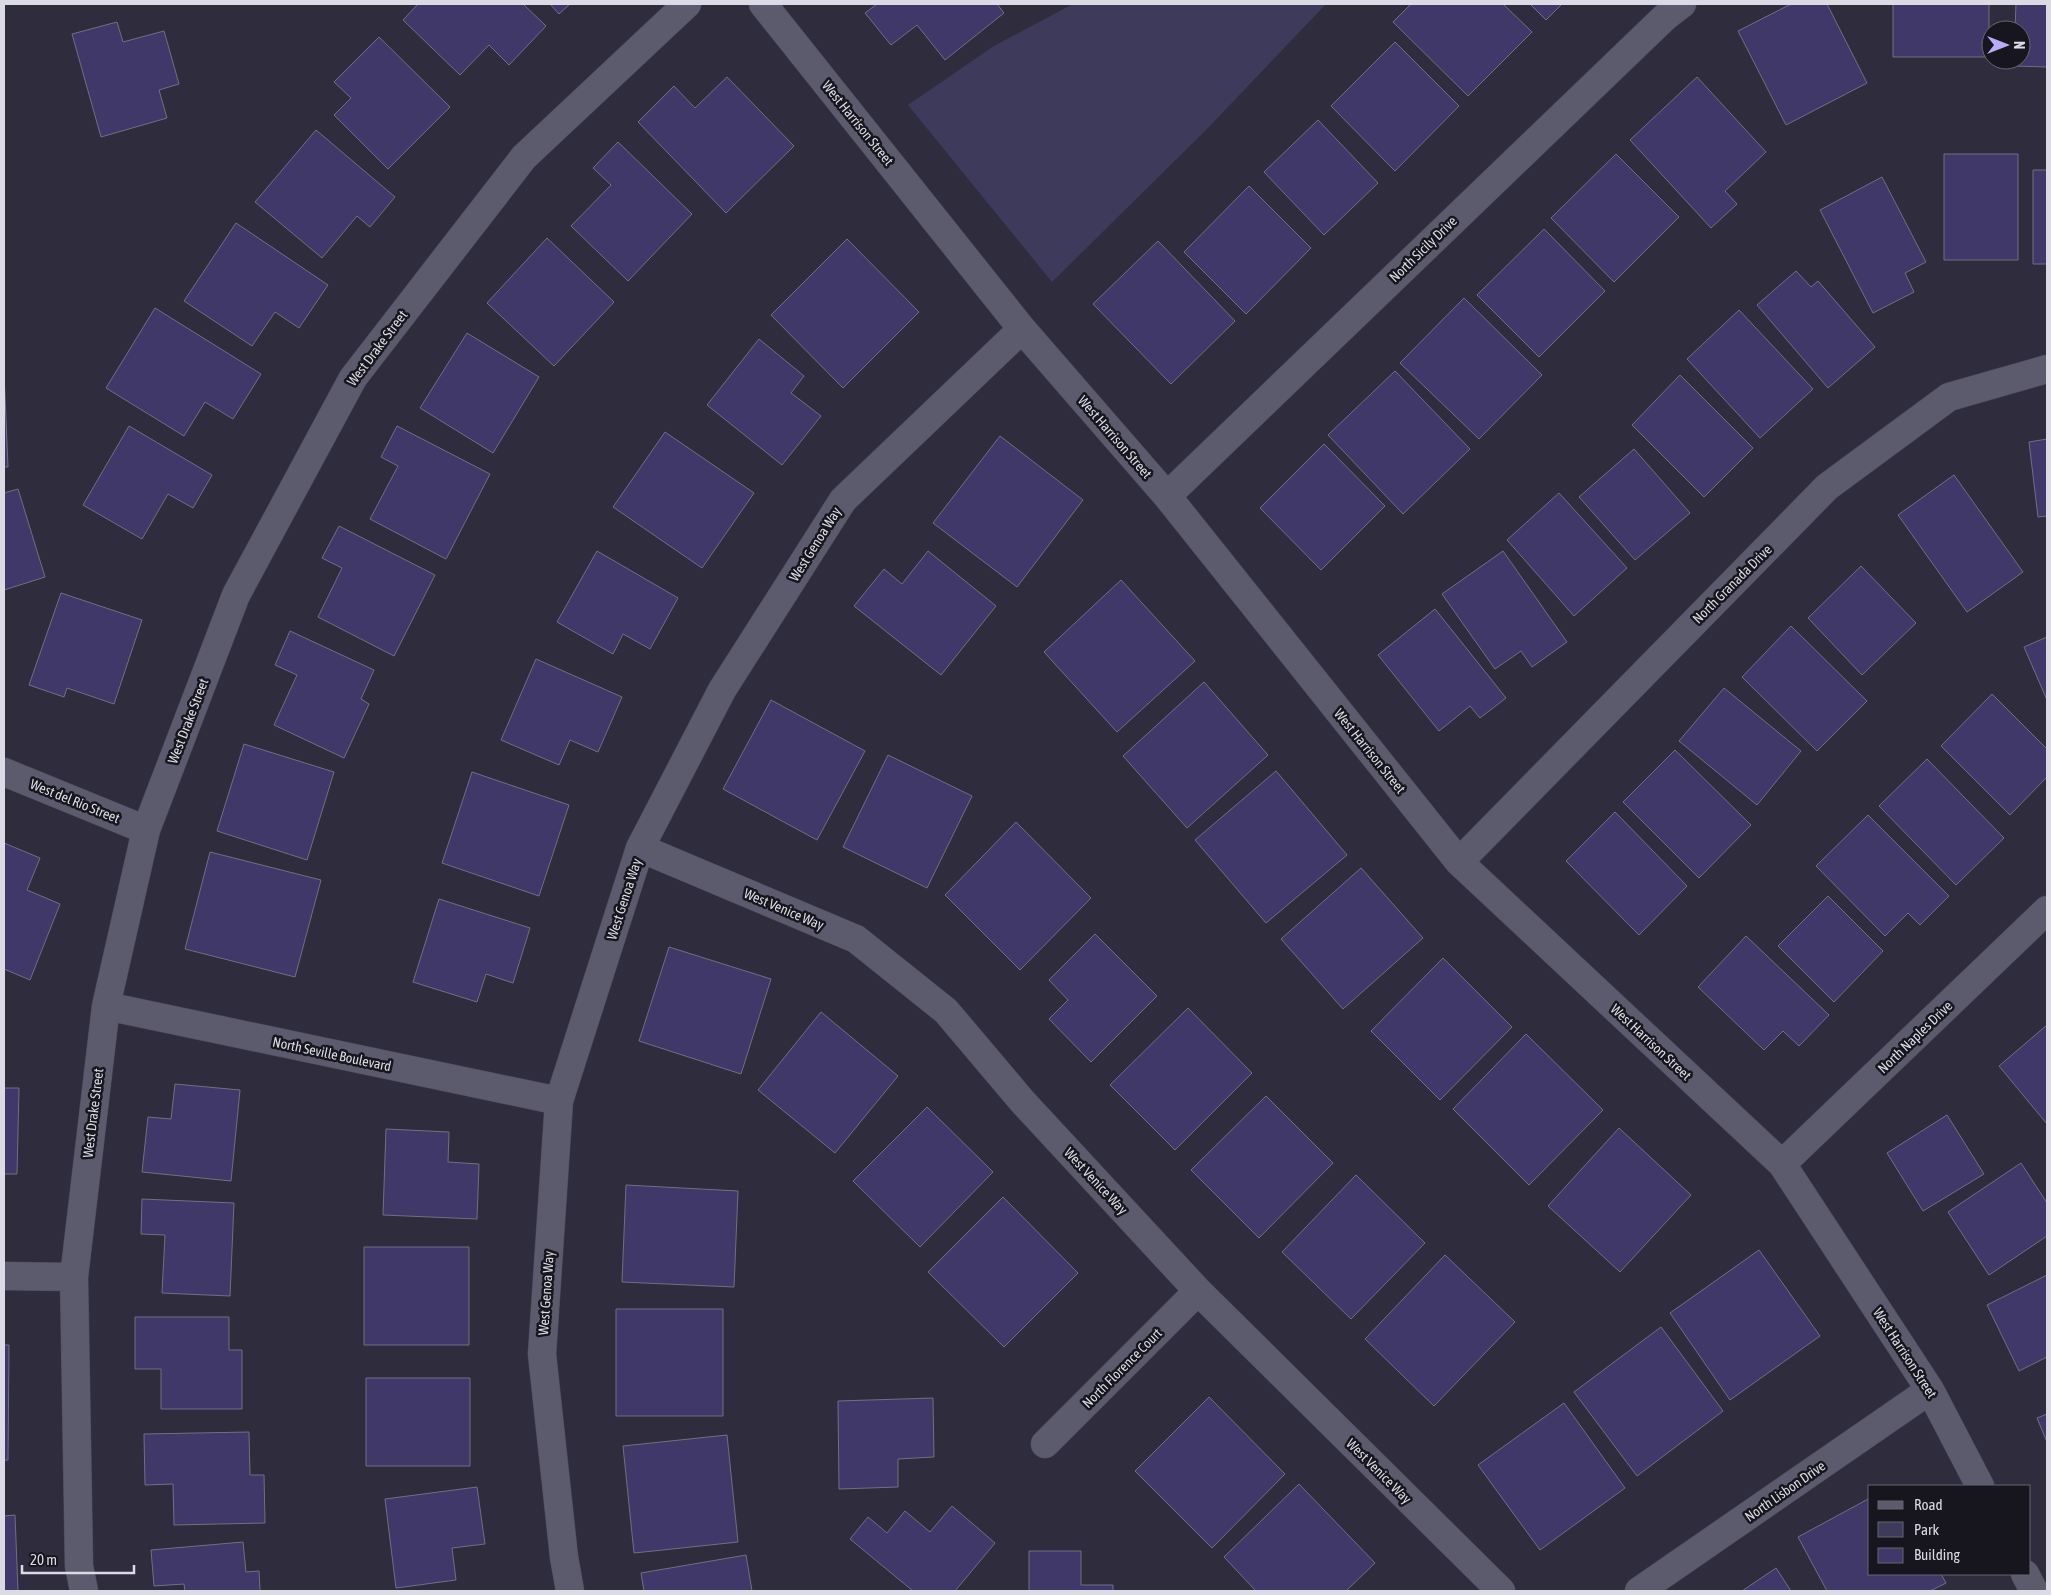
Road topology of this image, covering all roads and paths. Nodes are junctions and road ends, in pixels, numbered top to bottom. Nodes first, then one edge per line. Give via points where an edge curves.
1 (687, 4) edge
2 (763, 4) edge
3 (1682, 4) edge
4 (1022, 329) junction
5 (2047, 369) edge
6 (1166, 496) junction
7 (4, 772) edge
8 (146, 830) junction
9 (640, 848) junction
10 (1458, 862) junction
11 (2047, 910) edge
12 (106, 1006) junction
13 (559, 1101) junction
14 (1782, 1164) junction
15 (4, 1276) edge
16 (74, 1277) junction
17 (1198, 1291) junction
18 (1930, 1390) junction
19 (1045, 1444) dead end
20 (1979, 1485) edge
21 (2026, 1575) edge
22 (84, 1591) edge
23 (570, 1591) edge
24 (1501, 1591) edge
25 (1639, 1591) edge
26 (2034, 1591) edge

1 - 8 street, West Drake Street via 524,157 352,378 236,595
2 - 4 street, West Harrison Street
3 - 6 street, North Sicily Drive
4 - 6 street, West Harrison Street
4 - 9 street, West Genoa Way via 842,500 722,690
5 - 10 street, North Granada Drive via 1949,397 1827,487
6 - 10 street, West Harrison Street
7 - 8 street, West del Rio Street
8 - 12 street, West Drake Street
9 - 13 street, West Genoa Way
9 - 17 street, West Venice Way via 856,939 946,1011 1022,1101
10 - 14 street, West Harrison Street
11 - 14 street, North Naples Drive
12 - 13 street, North Seville Boulevard
12 - 16 street, West Drake Street
13 - 23 street, West Genoa Way via 542,1354
14 - 18 street, West Harrison Street
15 - 16 street
16 - 22 street, West Drake Street via 79,1566
17 - 19 street, North Florence Court
17 - 24 street, West Venice Way
18 - 20 street, West Harrison Street
18 - 25 street, North Lisbon Drive
21 - 26 street

